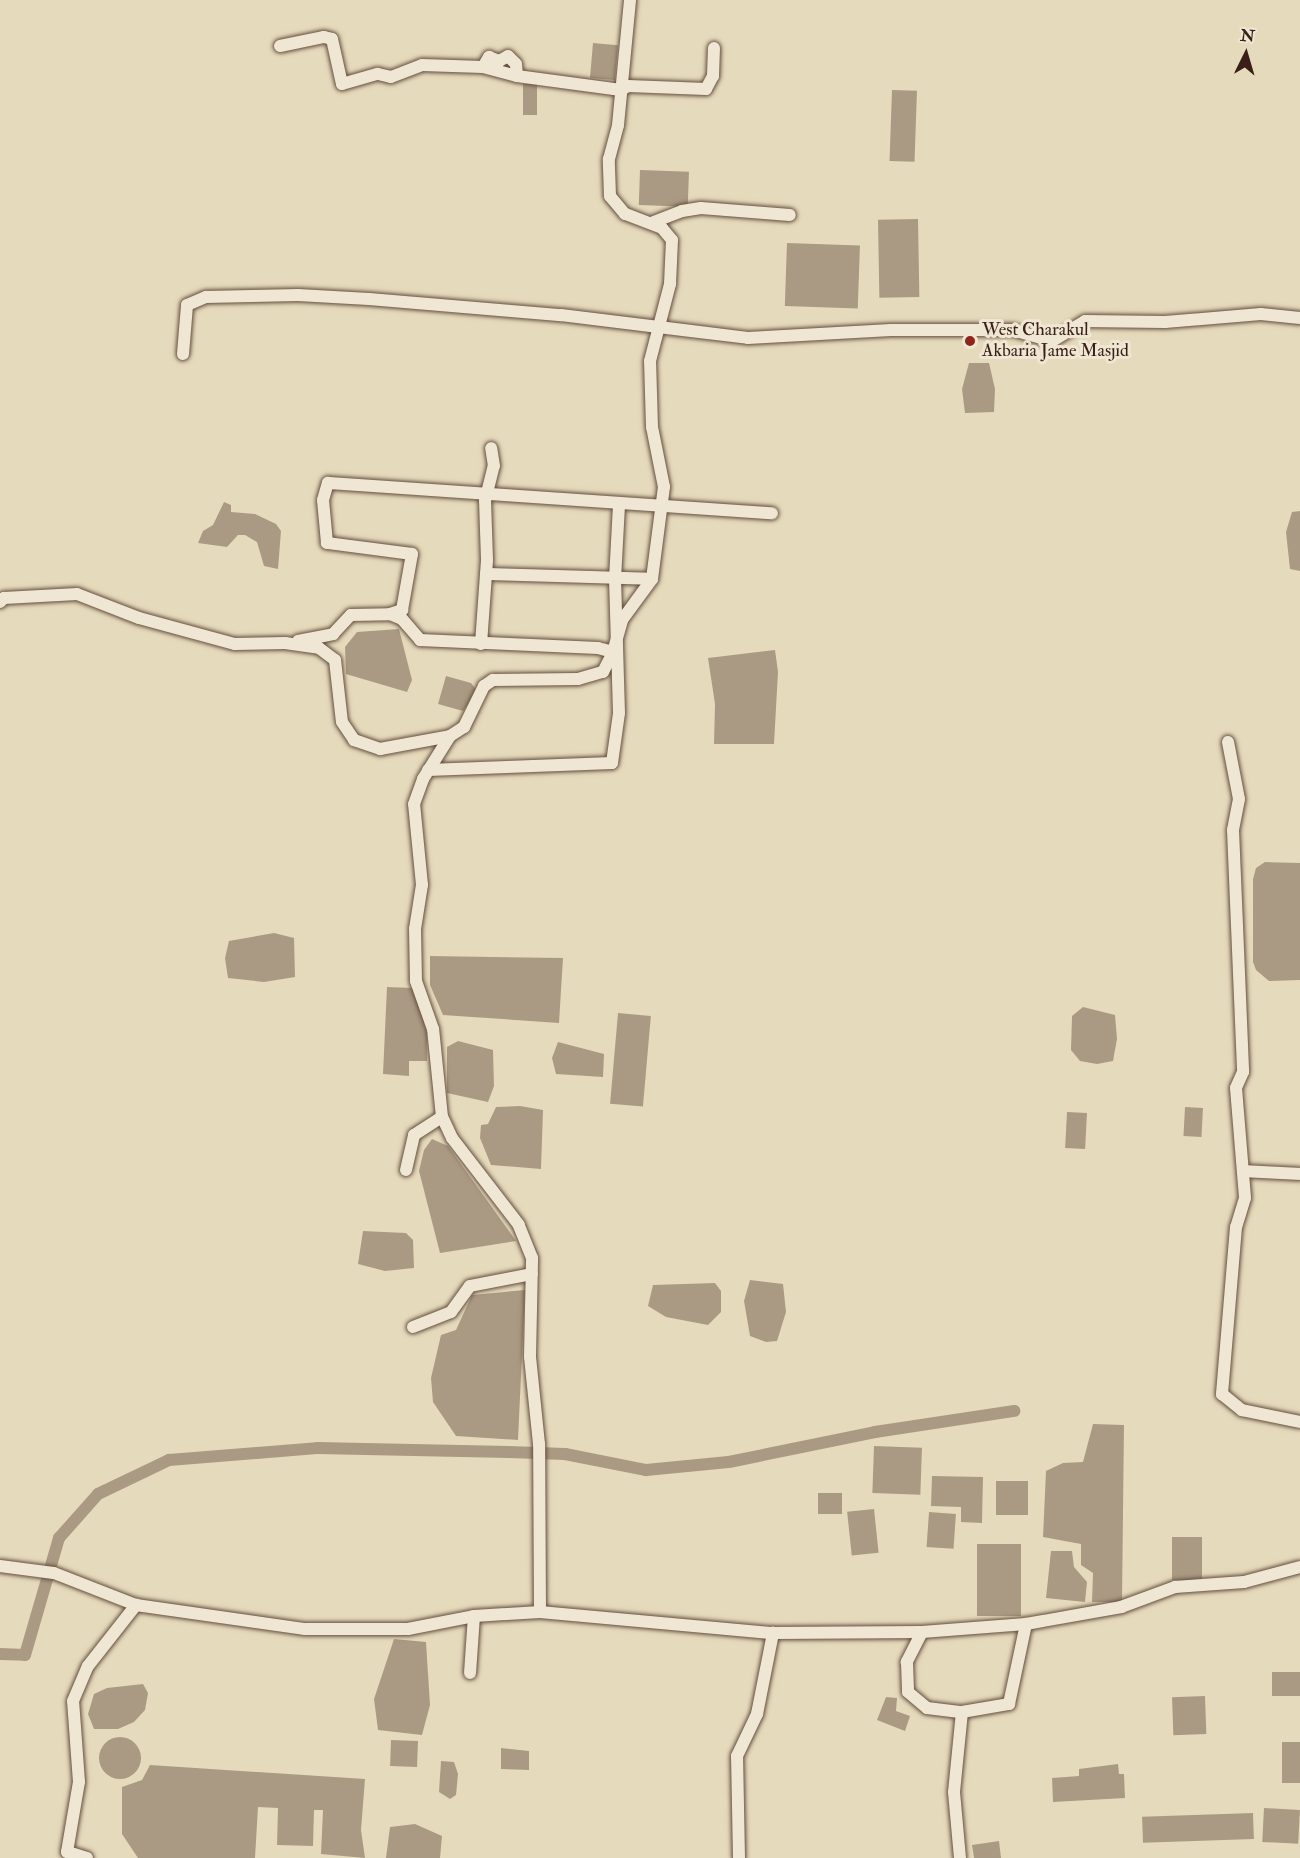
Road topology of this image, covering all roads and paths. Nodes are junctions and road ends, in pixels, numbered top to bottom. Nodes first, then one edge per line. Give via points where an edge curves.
1 (630, 0) edge
2 (280, 46) dead end
3 (714, 48) dead end
4 (621, 90) junction
5 (790, 215) dead end
6 (651, 223) junction
7 (1300, 318) edge
8 (662, 328) junction
9 (183, 354) dead end
10 (491, 448) dead end
11 (487, 494) junction
12 (620, 504) junction
13 (660, 508) junction
14 (772, 513) dead end
15 (486, 574) junction
16 (615, 579) junction
17 (652, 579) junction
18 (0, 602) edge
19 (390, 614) junction
20 (617, 638) junction
21 (285, 643) junction
22 (481, 644) junction
23 (614, 652) junction
24 (450, 736) junction
25 (1228, 742) dead end
26 (428, 770) junction
27 (442, 1117) junction
28 (406, 1170) dead end
29 (1243, 1171) junction
30 (1300, 1174) edge
31 (532, 1274) junction
32 (413, 1327) dead end
33 (1300, 1422) edge
34 (0, 1566) edge
35 (1300, 1567) edge
36 (136, 1605) junction
37 (540, 1612) junction
38 (474, 1616) junction
39 (1026, 1624) junction
40 (922, 1632) junction
41 (773, 1633) junction
42 (470, 1673) dead end
43 (962, 1712) junction
44 (87, 1858) edge
45 (739, 1858) edge
46 (960, 1858) edge

1 - 4 street
2 - 4 street via 324,37 332,39 342,84 378,74 391,77 422,65 483,67 517,76
3 - 4 street via 713,76 706,89 628,86
4 - 6 street via 609,159 610,196 625,214
5 - 6 street via 701,208
6 - 8 street via 662,228 672,240
7 - 8 street via 1260,314 1165,322 1085,321 1052,341 1013,330 891,330 748,338
8 - 9 street via 369,299 298,295 206,297 187,305
8 - 13 street via 650,361 652,427 664,487
10 - 11 street via 494,466
11 - 12 street
11 - 15 street
11 - 19 street via 328,483 323,500 327,543 412,554 402,610
12 - 13 street
12 - 16 street
13 - 14 street
13 - 17 street
15 - 16 street
15 - 22 street
16 - 17 street
16 - 20 street
17 - 20 street via 622,620
18 - 21 street via 4,598 77,594 139,618 235,644
19 - 21 street via 351,615 333,634
19 - 22 street via 402,619 420,640
20 - 23 street
20 - 26 street via 619,713 612,763
21 - 24 street via 318,648 335,660 342,722 354,740 380,749
22 - 23 street via 598,648
23 - 24 street via 603,672 578,679 493,680 484,686 464,727
24 - 26 street
25 - 29 street via 1239,799 1233,830 1243,1072 1236,1088
26 - 27 street via 414,804 422,885 414,929 416,981 433,1029
27 - 28 street via 414,1135
27 - 31 street via 452,1138 519,1226 532,1258
29 - 30 street
29 - 33 street via 1245,1198 1236,1227 1222,1394 1242,1410
31 - 32 street via 470,1286 451,1312
31 - 37 street via 530,1357 539,1443
34 - 36 street via 54,1573
35 - 39 street via 1244,1582 1175,1587 1121,1607
36 - 38 street via 305,1629 408,1629
36 - 44 street via 88,1666 73,1701 79,1782 67,1852
37 - 38 street
37 - 41 street
38 - 42 street
39 - 40 street
39 - 43 street via 1009,1704
40 - 41 street
40 - 43 street via 907,1662 908,1692 927,1708
41 - 45 street via 757,1714 737,1756
43 - 46 street via 954,1792

